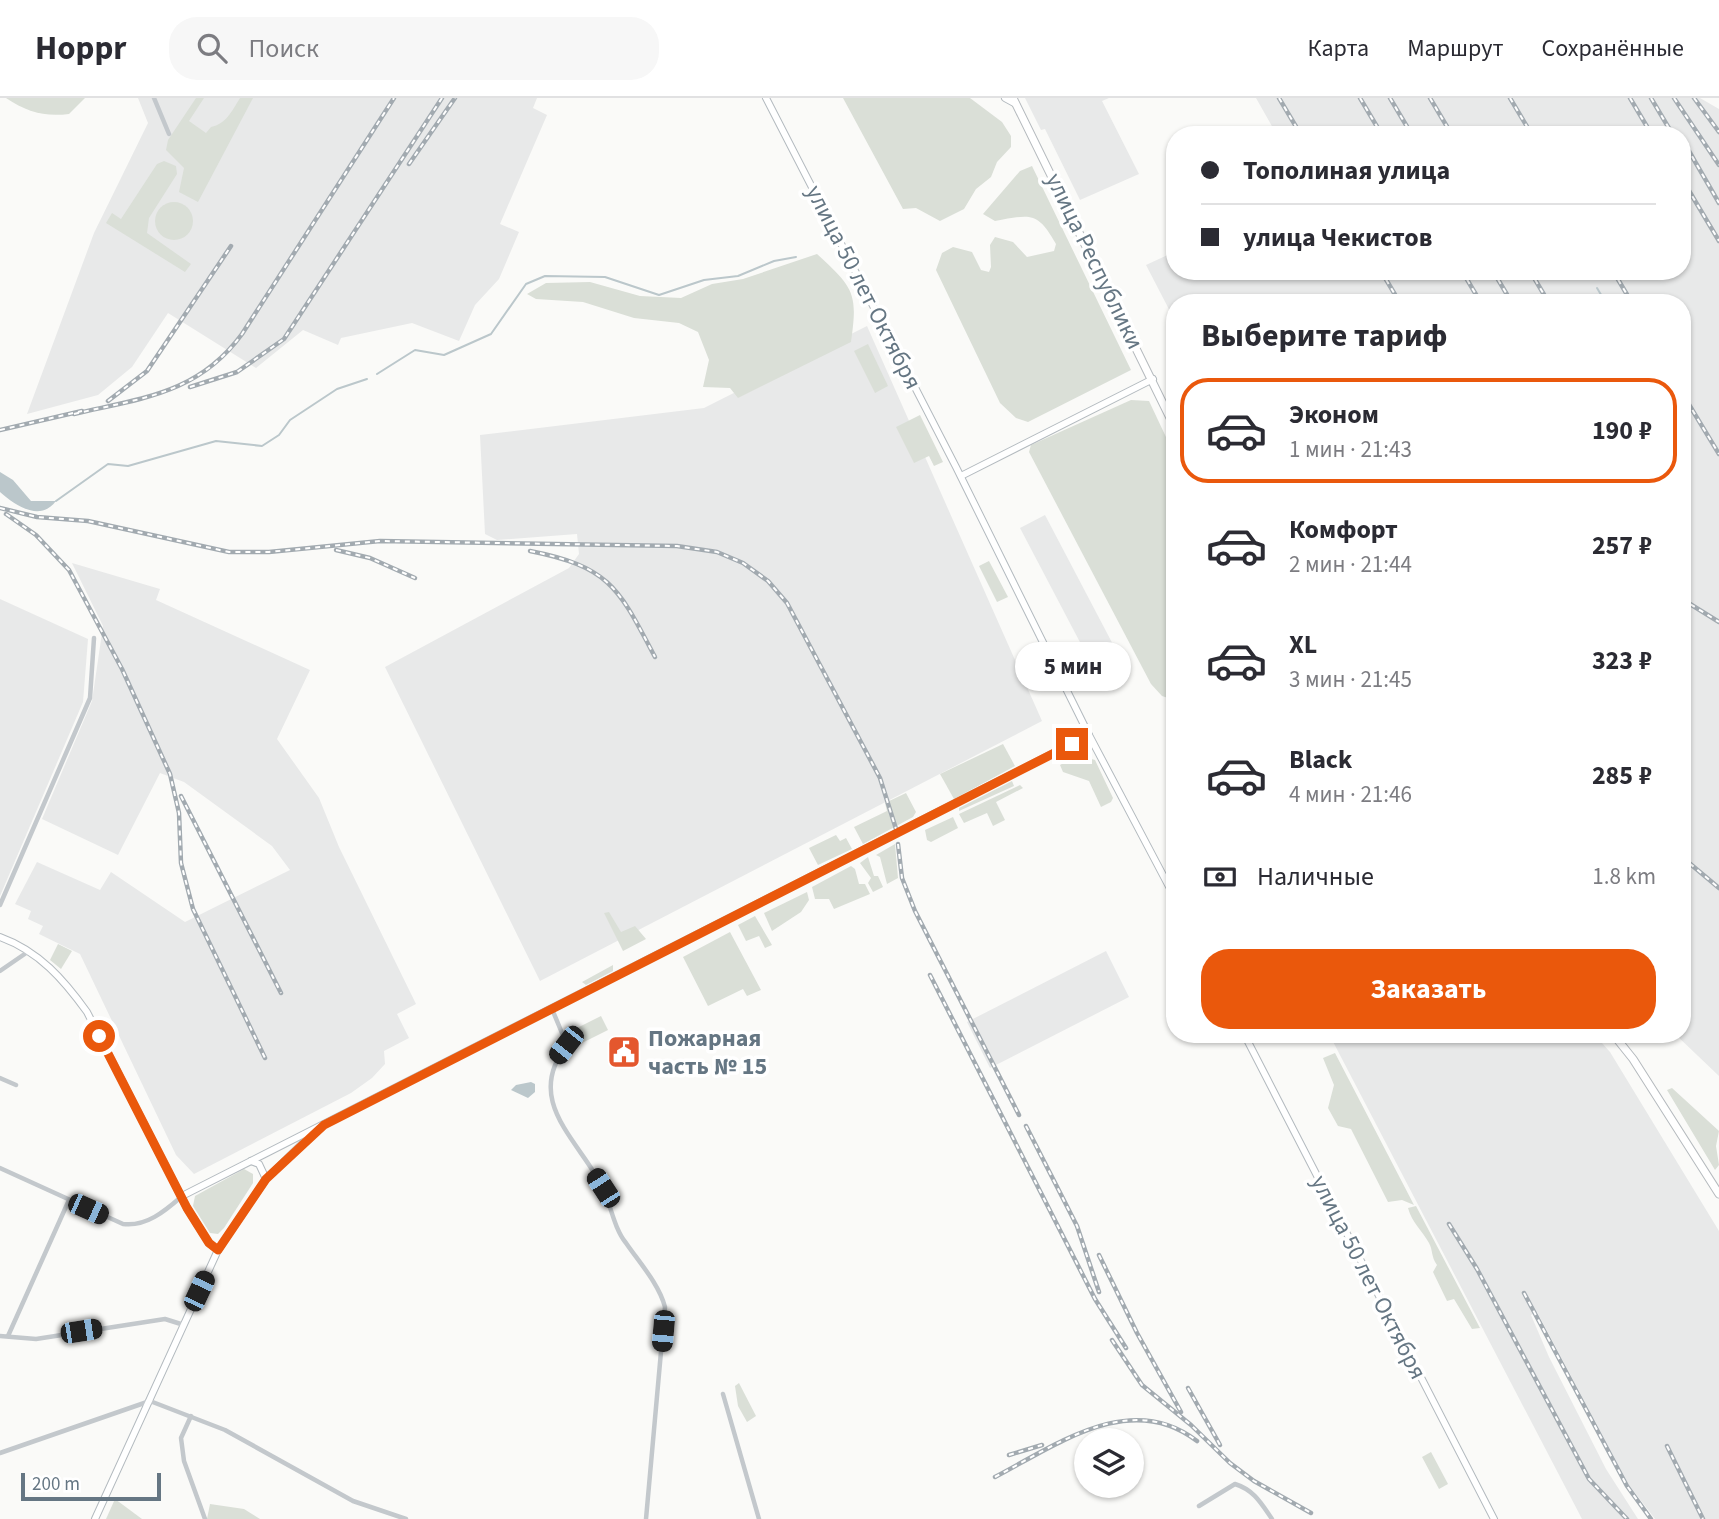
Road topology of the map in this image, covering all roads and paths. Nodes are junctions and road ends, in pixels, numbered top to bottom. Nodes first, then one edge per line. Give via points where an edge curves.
1 (154, 98) edge
2 (766, 98) edge
3 (1005, 98) edge
4 (1014, 101) edge
5 (169, 134) dead end
6 (1153, 379) junction
7 (1166, 408) edge
8 (961, 476) junction
9 (94, 638) dead end
10 (1089, 735) junction
11 (1166, 881) edge
12 (0, 905) edge
13 (0, 937) edge
14 (29, 951) junction
15 (0, 971) edge
16 (552, 1009) junction
17 (1249, 1043) edge
18 (1620, 1043) edge
19 (0, 1078) edge
20 (16, 1085) dead end
21 (324, 1125) junction
22 (251, 1161) junction
23 (0, 1168) edge
24 (266, 1179) junction
25 (1719, 1194) edge
26 (182, 1196) junction
27 (69, 1200) junction
28 (218, 1250) junction
29 (184, 1325) junction
30 (0, 1336) edge
31 (8, 1336) junction
32 (723, 1394) dead end
33 (149, 1401) junction
34 (191, 1416) junction
35 (0, 1453) edge
36 (1199, 1506) dead end
37 (95, 1519) edge
38 (205, 1519) edge
39 (406, 1519) edge
40 (646, 1519) edge
41 (759, 1519) edge
42 (1272, 1519) edge
43 (1494, 1519) edge

1 - 5 street
2 - 8 main road, улица 50 лет Октября
3 - 4 main road
4 - 6 main road, улица Республики
6 - 7 main road, улица Республики
6 - 8 main road
8 - 10 main road, улица 50 лет Октября
9 - 12 street via 89,698
10 - 11 main road, улица 50 лет Октября
10 - 16 main road
13 - 14 main road
14 - 15 street
14 - 26 main road via 68,986 87,1013
16 - 21 main road
16 - 40 street via 566,1045 550,1082 558,1119 603,1188 622,1238 665,1307
17 - 43 main road, улица 50 лет Октября
18 - 25 main road
19 - 20 street
21 - 22 main road
21 - 24 main road
22 - 24 main road
22 - 26 main road
23 - 27 street
24 - 28 main road
26 - 27 street via 136,1226
26 - 28 main road via 209,1243
27 - 31 street
28 - 29 main road
29 - 31 street via 165,1319 36,1339
29 - 33 main road
30 - 31 street
32 - 41 street
33 - 34 street
33 - 35 street
33 - 37 main road
34 - 38 street via 181,1438 184,1461
34 - 39 street via 353,1500
36 - 42 street via 1235,1484 1256,1495

